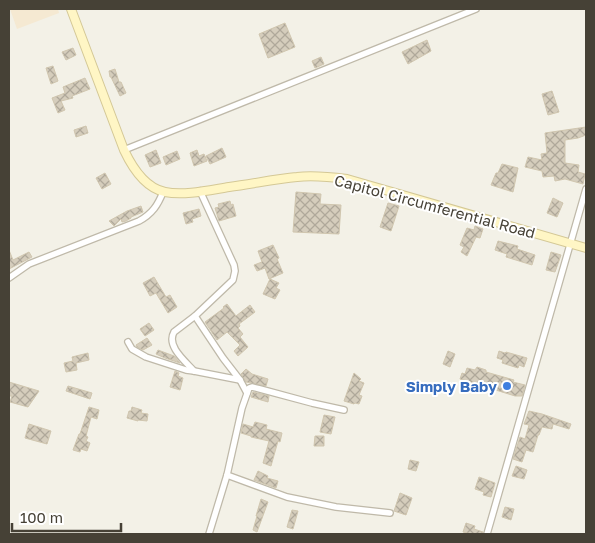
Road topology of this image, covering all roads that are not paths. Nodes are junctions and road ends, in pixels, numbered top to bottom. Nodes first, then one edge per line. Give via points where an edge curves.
1 (71, 9) edge
2 (476, 9) edge
3 (124, 150) junction
4 (586, 189) edge
5 (200, 191) junction
6 (163, 192) junction
7 (571, 244) junction
8 (586, 248) edge
9 (9, 278) edge
10 (195, 316) junction
11 (128, 342) dead end
12 (194, 370) junction
13 (240, 380) junction
14 (247, 393) junction
15 (344, 410) dead end
16 (226, 475) junction
17 (390, 512) dead end
18 (209, 534) edge
19 (488, 534) edge

1 - 3 main road
2 - 3 street
3 - 6 main road via 139,175
4 - 7 street
5 - 6 main road, Capitol Circumferential Road
5 - 7 main road, Capitol Circumferential Road via 298,177 347,179
5 - 10 street via 234,265 235,276
6 - 9 street via 156,207 145,218 29,264
7 - 8 main road, Capitol Circumferential Road
7 - 19 street
10 - 12 street via 174,332 171,341
10 - 13 street
11 - 12 street via 132,349 146,357
12 - 13 street
13 - 14 street
14 - 15 street via 252,387
14 - 16 street
16 - 17 street via 295,498 336,507
16 - 18 street

